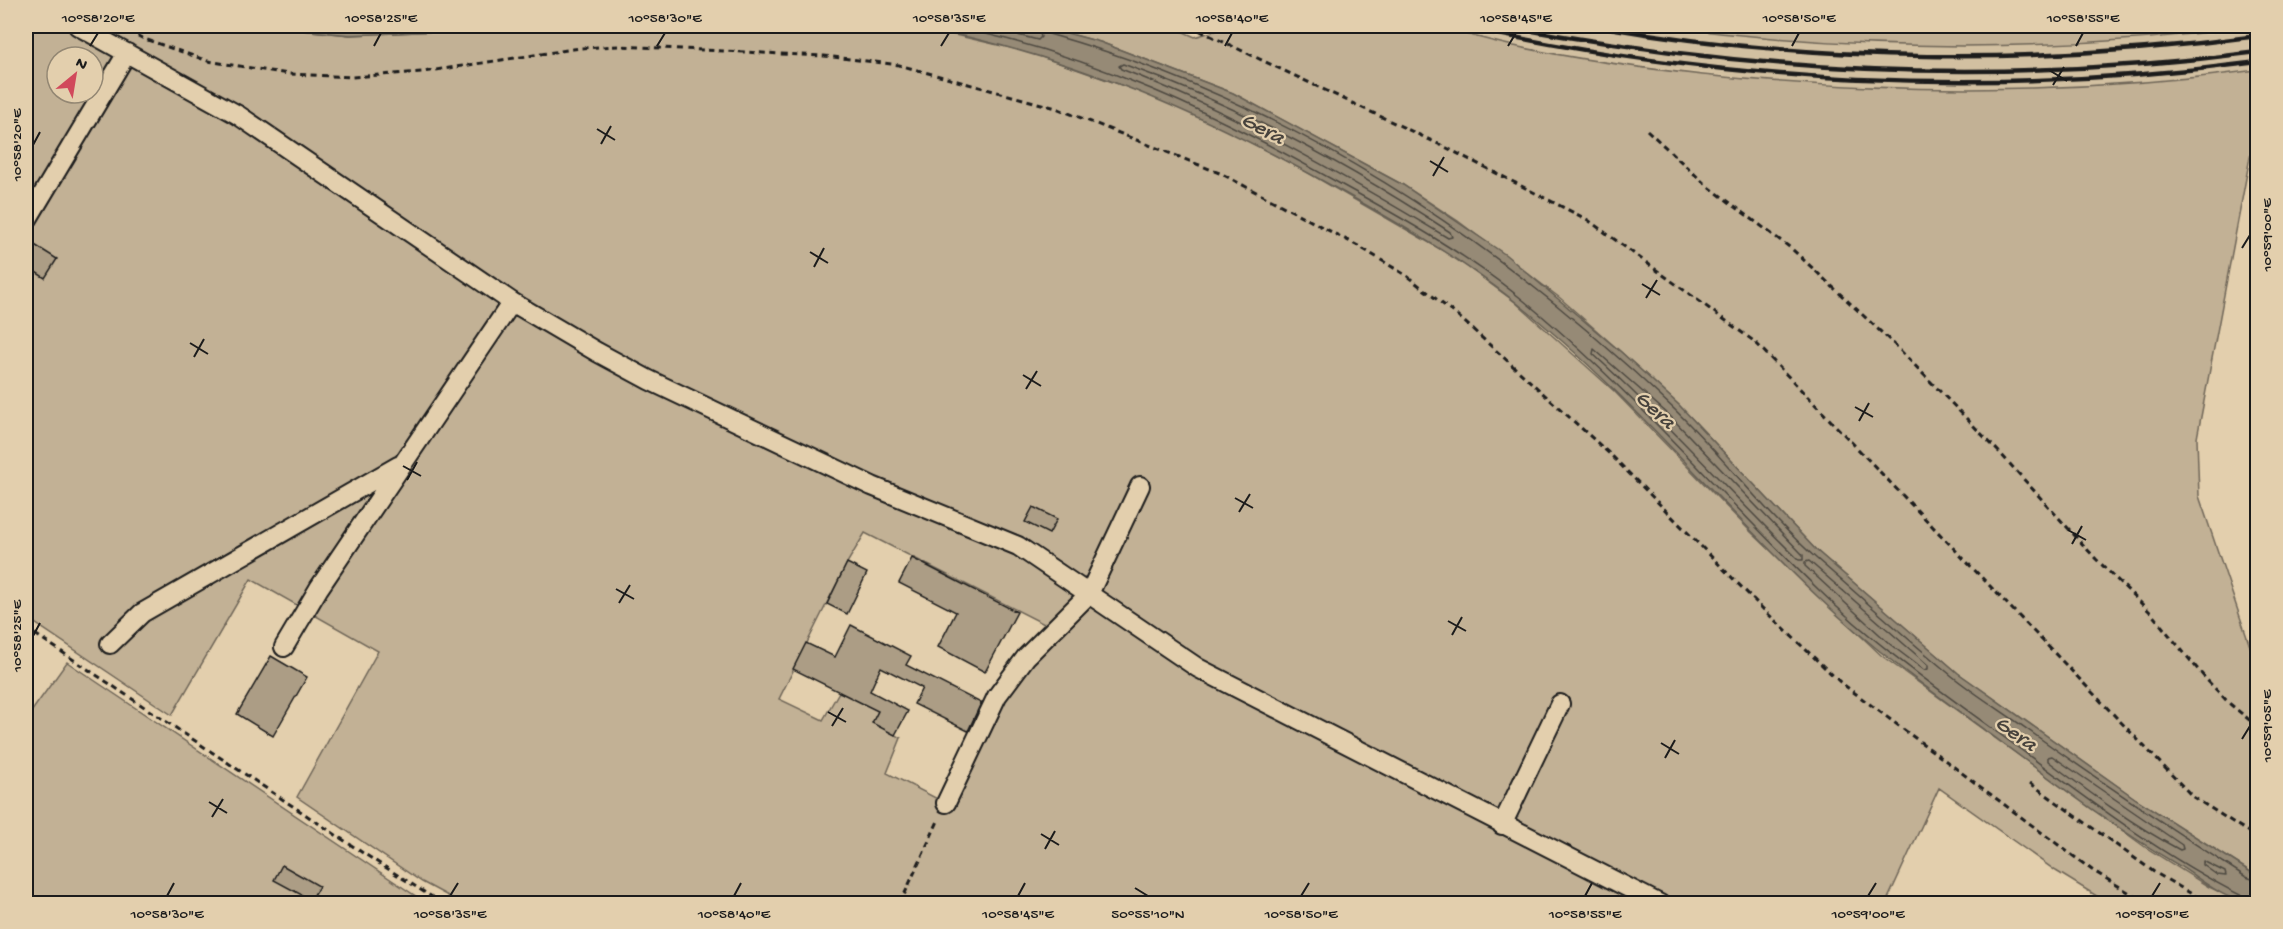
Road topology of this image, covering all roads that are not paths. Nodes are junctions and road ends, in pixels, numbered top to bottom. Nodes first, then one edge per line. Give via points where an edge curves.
1 (78, 26) edge
2 (127, 53) junction
3 (26, 222) edge
4 (512, 302) junction
5 (403, 464) junction
6 (1140, 486) dead end
7 (1089, 594) junction
8 (110, 644) dead end
9 (284, 647) dead end
10 (1560, 704) dead end
11 (946, 803) road end
12 (1502, 825) junction
13 (1660, 903) edge

1 - 2 lane
2 - 3 lane
2 - 4 lane via 238,115
4 - 5 lane
4 - 7 lane via 649,380 872,486 1018,546
5 - 8 lane via 142,613
5 - 9 lane
6 - 7 lane
7 - 11 lane via 1026,657 997,696
7 - 12 lane via 1198,668
10 - 12 lane
12 - 13 lane

